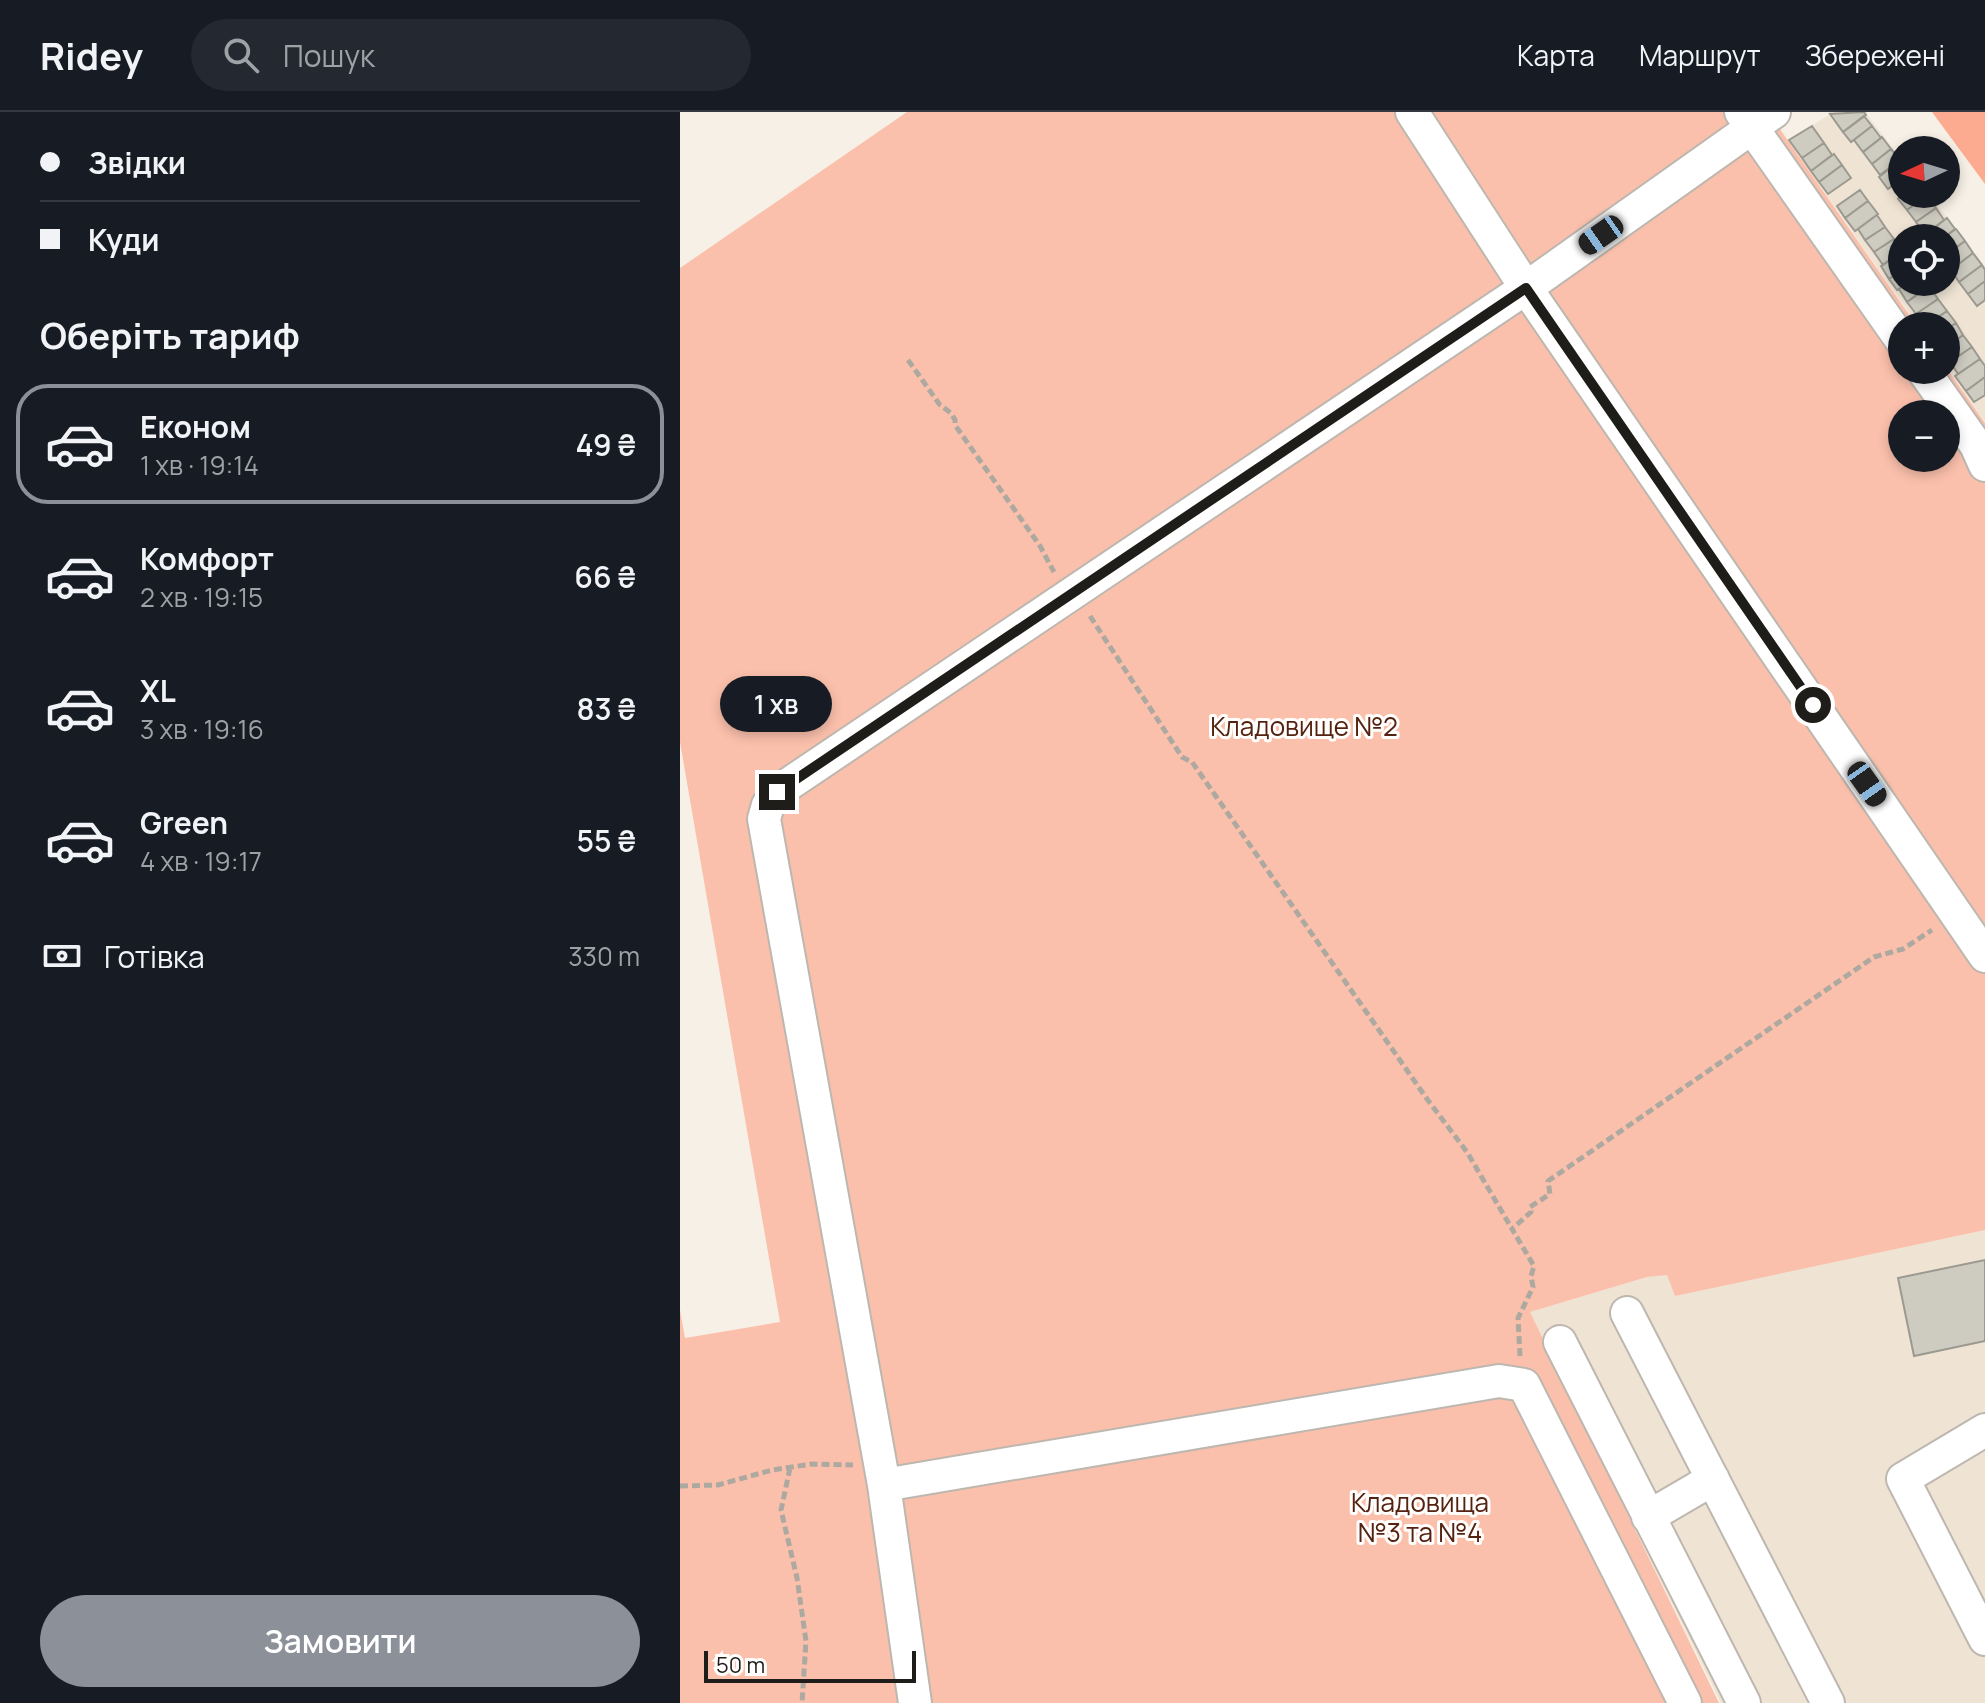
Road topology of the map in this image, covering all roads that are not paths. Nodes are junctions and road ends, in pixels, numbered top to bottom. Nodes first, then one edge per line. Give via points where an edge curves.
1 (1412, 112) edge
2 (1756, 117) edge
3 (1526, 288) junction
4 (1888, 320) edge
5 (1933, 384) edge
6 (1985, 465) edge
7 (1985, 956) edge
8 (1627, 1313) dead end
9 (1560, 1342) dead end
10 (1985, 1430) edge
11 (881, 1475) junction
12 (1713, 1479) junction
13 (1648, 1517) junction
14 (1985, 1639) edge
15 (915, 1703) edge
16 (1685, 1703) edge
17 (1744, 1703) edge
18 (1828, 1703) edge

1 - 3 lane
2 - 3 lane
2 - 4 lane
3 - 7 lane
3 - 11 lane via 777,792 768,805 764,819
5 - 6 lane
8 - 12 lane
9 - 13 lane
10 - 14 lane via 1903,1479
11 - 15 lane
11 - 16 lane via 1499,1381 1524,1385
12 - 13 lane
12 - 18 lane
13 - 17 lane

